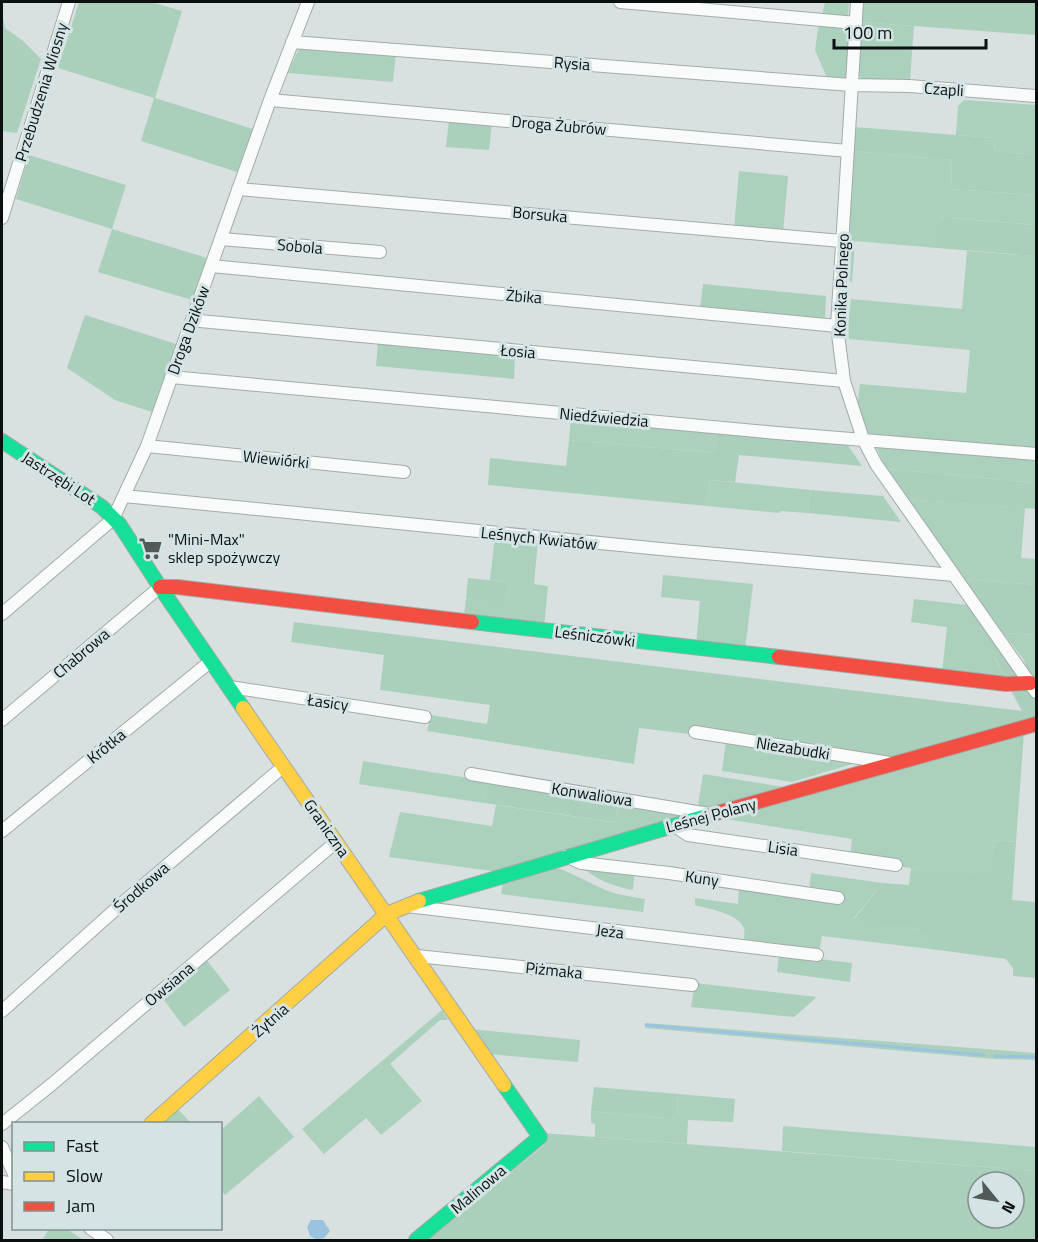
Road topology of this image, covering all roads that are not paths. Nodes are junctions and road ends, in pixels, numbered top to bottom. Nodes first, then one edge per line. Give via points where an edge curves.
1 (69, 2) edge
2 (308, 2) edge
3 (620, 2) edge
4 (857, 2) edge
5 (856, 23) junction
6 (292, 42) junction
7 (851, 85) junction
8 (1036, 96) edge
9 (270, 100) junction
10 (848, 151) junction
11 (238, 189) junction
12 (2, 218) edge
13 (221, 239) junction
14 (842, 241) junction
15 (380, 252) dead end
16 (211, 266) junction
17 (193, 317) junction
18 (837, 326) junction
19 (171, 377) junction
20 (844, 381) junction
21 (863, 439) junction
22 (2, 441) edge
23 (147, 446) junction
24 (1036, 454) edge
25 (404, 472) dead end
26 (124, 496) junction
27 (113, 519) junction
28 (954, 575) junction
29 (160, 587) junction
30 (2, 614) edge
31 (211, 661) junction
32 (230, 687) junction
33 (1033, 688) edge
34 (425, 717) dead end
35 (2, 720) edge
36 (1036, 724) edge
37 (695, 732) dead end
38 (891, 763) junction
39 (284, 766) junction
40 (471, 774) dead end
41 (713, 815) junction
42 (673, 825) junction
43 (2, 831) edge
44 (336, 842) junction
45 (566, 856) junction
46 (896, 865) dead end
47 (838, 898) dead end
48 (405, 905) junction
49 (387, 914) junction
50 (817, 955) dead end
51 (417, 956) junction
52 (692, 985) dead end
53 (2, 1011) edge
54 (153, 1122) edge
55 (2, 1124) edge
56 (540, 1137) joint
57 (2, 1147) edge
58 (12, 1170) edge
59 (93, 1230) edge
60 (107, 1240) edge
61 (416, 1240) edge

1 - 12 street, Przebudzenia Wiosny
2 - 6 street, Droga Dzików
3 - 5 street
4 - 5 street, Konika Polnego
5 - 7 street, Konika Polnego
6 - 7 street, Rysia
6 - 9 street, Droga Dzików
7 - 8 street, Czapli
7 - 10 street, Konika Polnego
9 - 10 street, Droga Żubrów
9 - 11 street, Droga Dzików
10 - 14 street, Konika Polnego
11 - 13 street, Droga Dzików
11 - 14 street, Borsuka
13 - 15 street, Sobola
13 - 16 street, Droga Dzików
14 - 18 street, Konika Polnego
16 - 17 street, Droga Dzików
16 - 18 street, Żbika
17 - 19 street, Droga Dzików
17 - 20 street, Łosia via 200,321 308,332
18 - 20 street, Konika Polnego
19 - 21 street, Niedźwiedzia
19 - 23 street, Droga Dzików
20 - 21 street, Konika Polnego
21 - 24 street, Niedźwiedzia
21 - 28 street, Konika Polnego via 876,464
22 - 27 street, Jastrzębi Lot via 102,507
23 - 25 street, Wiewiórki
23 - 26 street, Droga Dzików
26 - 27 street, Droga Dzików
26 - 28 street, Leśnych Kwiatów
27 - 29 street, Graniczna
27 - 30 street, Droga Dzików
28 - 33 street, Konika Polnego
29 - 31 street, Graniczna
29 - 33 street, Leśniczówki
29 - 35 street, Chabrowa
31 - 32 street, Graniczna
31 - 43 street, Krótka
32 - 34 street, Łasicy
32 - 39 street, Graniczna
36 - 38 street, Leśnej Polany
37 - 38 street, Niezabudki
38 - 41 street, Leśnej Polany
39 - 44 street, Graniczna
39 - 53 street, Środkowa
40 - 41 street, Konwaliowa
41 - 42 street, Leśnej Polany
42 - 45 street, Leśnej Polany
42 - 46 street, Lisia via 688,835
44 - 49 street, Graniczna
44 - 55 street, Owsiana
45 - 47 street, Kuny via 581,863
45 - 48 street, Leśnej Polany
48 - 49 street, Leśnej Polany
48 - 50 street, Jeża
49 - 51 street, Graniczna
49 - 54 street, Żytnia
51 - 52 street, Piżmaka
51 - 56 street, Graniczna
56 - 61 street, Malinowa
57 - 58 street
59 - 60 street

